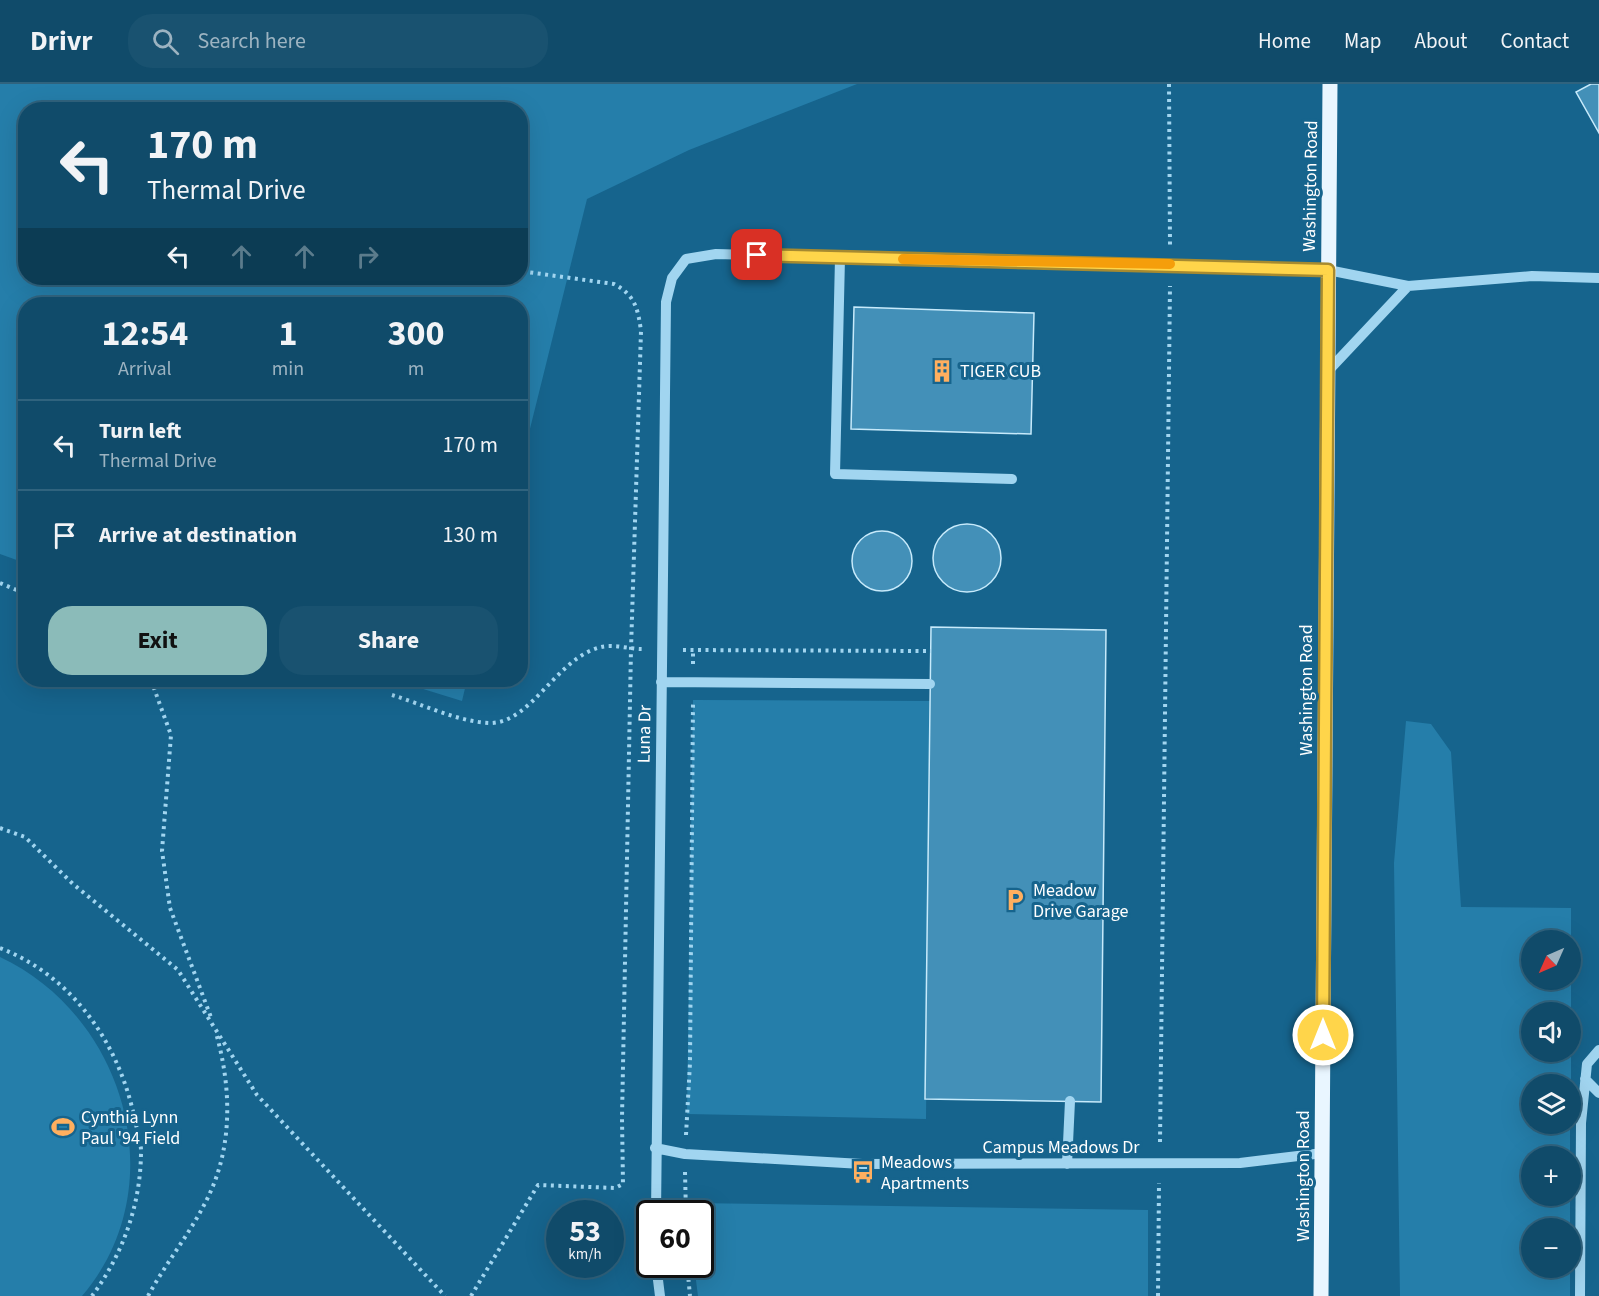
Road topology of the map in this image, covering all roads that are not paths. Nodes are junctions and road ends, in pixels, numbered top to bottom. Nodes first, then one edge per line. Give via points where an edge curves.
1 (1330, 84) edge
2 (840, 258) junction
3 (1328, 270) junction
4 (1599, 278) edge
5 (1408, 286) junction
6 (1328, 371) junction
7 (1012, 478) dead end
8 (661, 682) junction
9 (930, 684) dead end
10 (1599, 1050) edge
11 (1585, 1079) junction
12 (1599, 1093) edge
13 (1070, 1101) dead end
14 (656, 1148) junction
15 (1323, 1153) junction
16 (1067, 1164) junction
17 (656, 1200) edge
18 (658, 1278) edge
19 (660, 1296) edge
20 (1321, 1296) edge
21 (1580, 1296) edge

1 - 3 main road, Washington Road
2 - 3 street
2 - 7 street via 835,474
2 - 8 street, Luna Dr via 716,254 686,260 672,278 666,302
3 - 5 street
3 - 6 main road, Washington Road
4 - 5 street via 1532,276
5 - 6 street
6 - 15 main road, Washington Road
8 - 9 street
8 - 14 street, Luna Dr
10 - 11 street via 1587,1064
11 - 12 street
11 - 21 street
13 - 16 street
14 - 16 street, Campus Meadows Dr via 685,1154 862,1164
14 - 17 street, Luna Dr
15 - 16 street, Campus Meadows Dr via 1239,1163
15 - 20 main road, Washington Road
18 - 19 street

